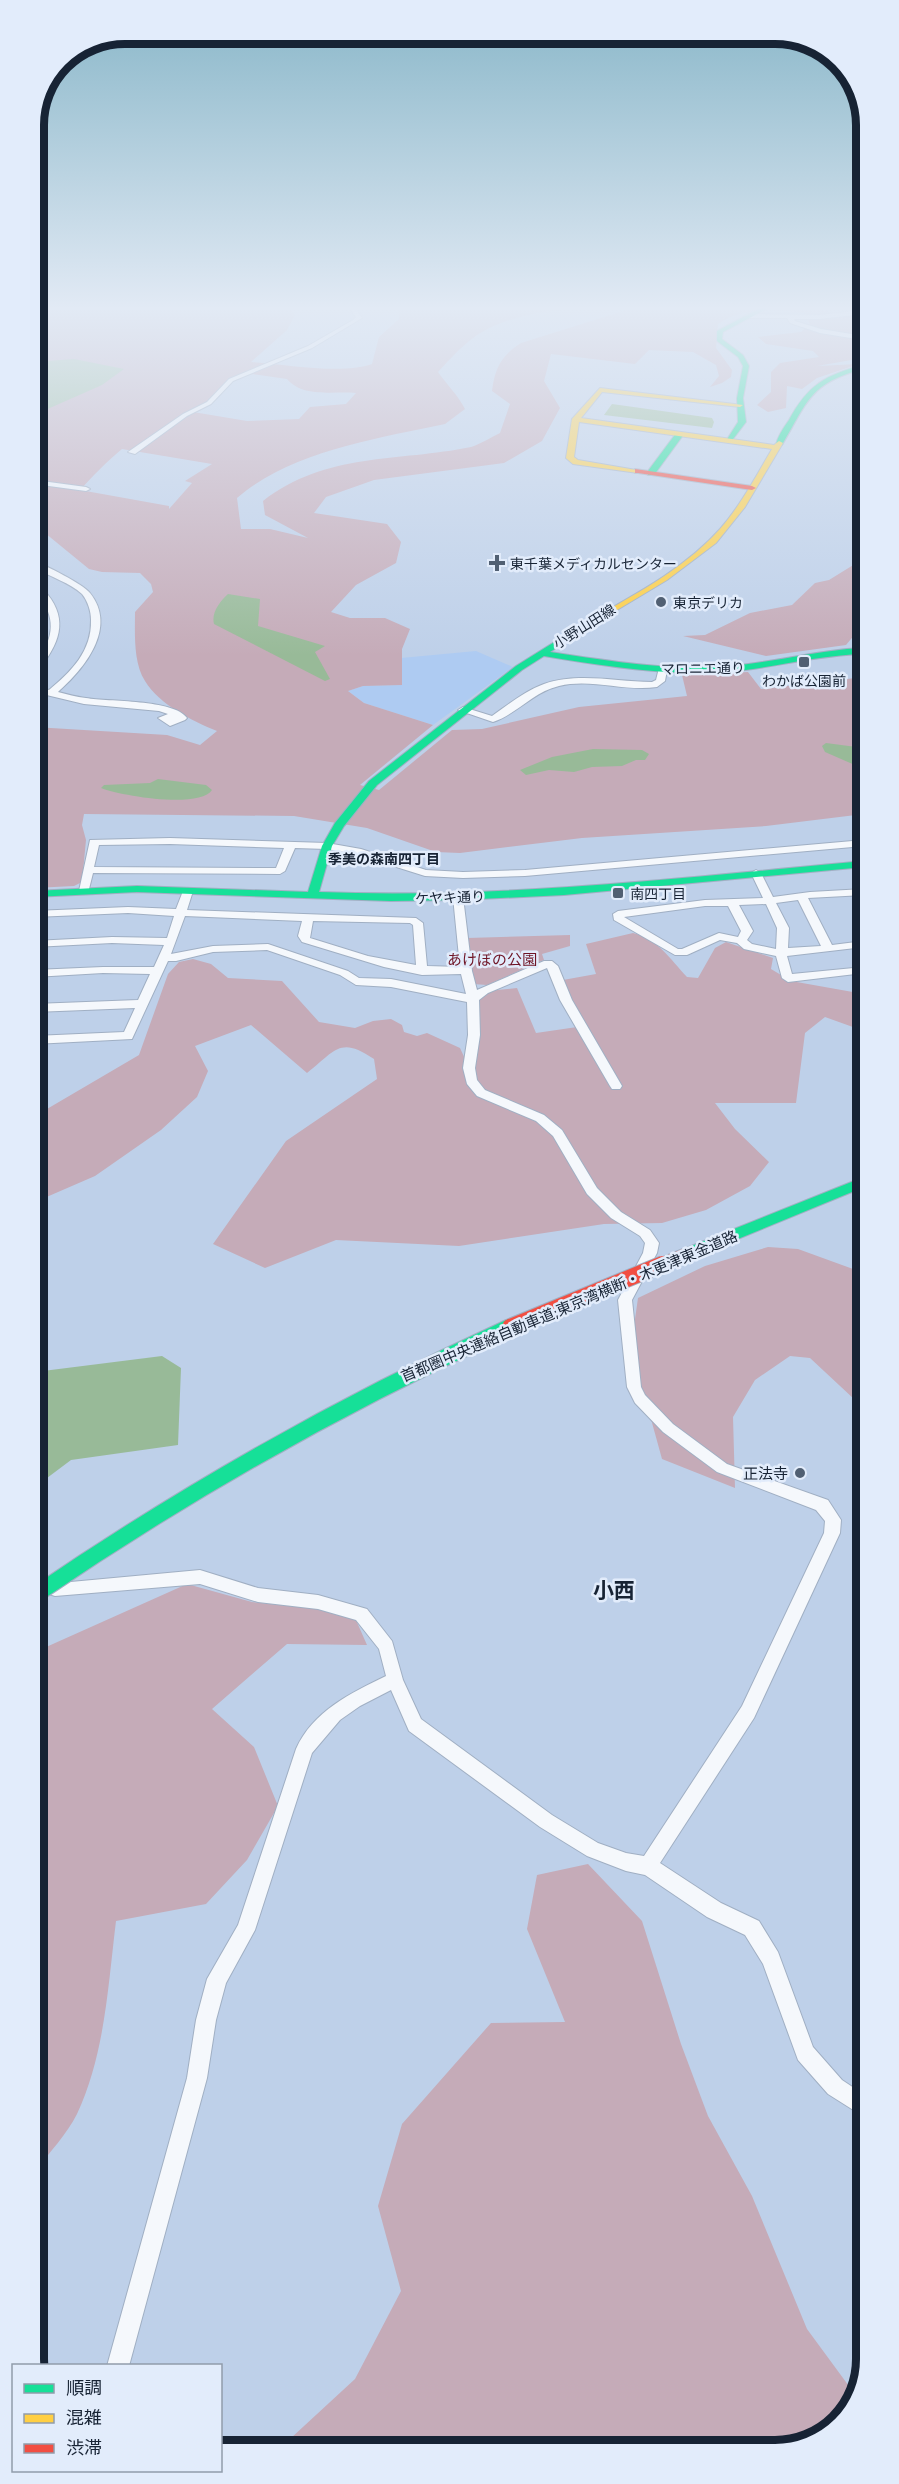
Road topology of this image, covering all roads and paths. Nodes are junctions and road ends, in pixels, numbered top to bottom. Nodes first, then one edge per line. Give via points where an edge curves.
1 (172, 424) edge
2 (576, 424) edge
3 (610, 424) edge
4 (741, 424) edge
5 (790, 424) edge
6 (680, 434) junction
7 (730, 441) junction
8 (776, 447) junction
9 (132, 452) dead end
10 (651, 473) junction
11 (44, 483) edge
12 (752, 488) junction
13 (86, 489) dead end
14 (44, 569) edge
15 (44, 595) edge
16 (856, 651) edge
17 (542, 653) junction
18 (44, 656) edge
19 (662, 670) junction
20 (44, 691) edge
21 (51, 693) junction
22 (463, 711) junction
23 (171, 713) dead end
24 (291, 844) junction
25 (856, 844) edge
26 (327, 846) junction
27 (856, 865) edge
28 (88, 870) junction
29 (756, 873) junction
30 (84, 891) junction
31 (188, 891) junction
32 (44, 893) edge
33 (856, 893) edge
34 (312, 896) junction
35 (801, 896) junction
36 (458, 897) junction
37 (770, 901) junction
38 (732, 903) junction
39 (181, 912) junction
40 (44, 914) edge
41 (308, 918) junction
42 (741, 941) junction
43 (171, 942) junction
44 (44, 943) edge
45 (856, 945) edge
46 (828, 948) junction
47 (780, 952) junction
48 (163, 957) junction
49 (156, 971) junction
50 (422, 971) junction
51 (466, 971) junction
52 (856, 971) edge
53 (44, 973) edge
54 (473, 999) junction
55 (142, 1004) junction
56 (44, 1008) edge
57 (44, 1040) edge
58 (616, 1086) dead end
59 (856, 1185) edge
60 (44, 1587) edge
61 (44, 1592) edge
62 (395, 1680) junction
63 (648, 1866) junction
64 (856, 2101) edge
65 (119, 2364) edge

1 - 9 street
2 - 10 main road via 572,461
3 - 6 main road
4 - 7 main road
5 - 8 main road, 小野山田線
6 - 7 main road
6 - 10 main road
7 - 8 main road
8 - 12 main road, 小野山田線
10 - 12 main road
11 - 13 street
12 - 17 main road, 小野山田線 via 724,530 700,552
14 - 21 street via 85,592 92,602 96,624 85,658
15 - 18 street via 52,603 58,628
16 - 19 main road, マロニエ通り via 826,652 728,669
17 - 19 main road, マロニエ通り
17 - 22 main road, 小野山田線
19 - 22 street via 660,681 654,685 559,682 537,690 493,719
20 - 21 street
21 - 23 street
22 - 26 main road, 小野山田線 via 373,783
24 - 26 street
24 - 28 street via 280,872
24 - 28 street via 94,843
25 - 26 street via 463,875 425,873 357,851
26 - 34 main road, 小野山田線
27 - 29 main road, ケヤキ通り
28 - 30 street
29 - 36 main road, ケヤキ通り via 564,892
29 - 37 street
30 - 31 main road, ケヤキ通り
30 - 32 main road, ケヤキ通り
31 - 34 main road, ケヤキ通り
31 - 39 street
33 - 35 street
34 - 36 main road, ケヤキ通り
35 - 37 street
35 - 46 street via 811,908
36 - 51 street
37 - 38 street
37 - 47 street via 783,928
38 - 42 street via 747,931
38 - 42 street via 622,912 617,916 675,952 683,953 719,936
39 - 40 street
39 - 41 street
39 - 43 street
41 - 50 street via 306,940 363,961
41 - 50 street via 412,920 418,923
42 - 47 street via 748,947
43 - 44 street
43 - 48 street
45 - 46 street
46 - 47 street
47 - 52 street via 788,978
48 - 49 street
48 - 54 street via 176,958 213,949 268,947 344,973 356,981 391,983
49 - 53 street
49 - 55 street
50 - 51 street
51 - 54 street
54 - 58 street via 484,990 548,963
54 - 63 street via 471,1081 481,1092 540,1118 558,1132 592,1191 652,1243 625,1300 634,1387 640,1399 668,1428 722,1468 822,1505 833,1520 832,1533 748,1712
55 - 56 street
55 - 57 street via 128,1036
59 - 60 main road, 首都圏中央連絡自動車道;東京湾横断・木更津東金道路, bridge via 488,1336 326,1415 204,1483
61 - 62 street via 200,1577 258,1595 318,1602 361,1614 386,1646
62 - 63 street via 416,1725 536,1814 593,1850
62 - 65 street via 343,1705 322,1724 305,1749 246,1930 217,1979 197,2078
63 - 64 street via 714,1910 752,1928 771,1959 805,2053 835,2087

